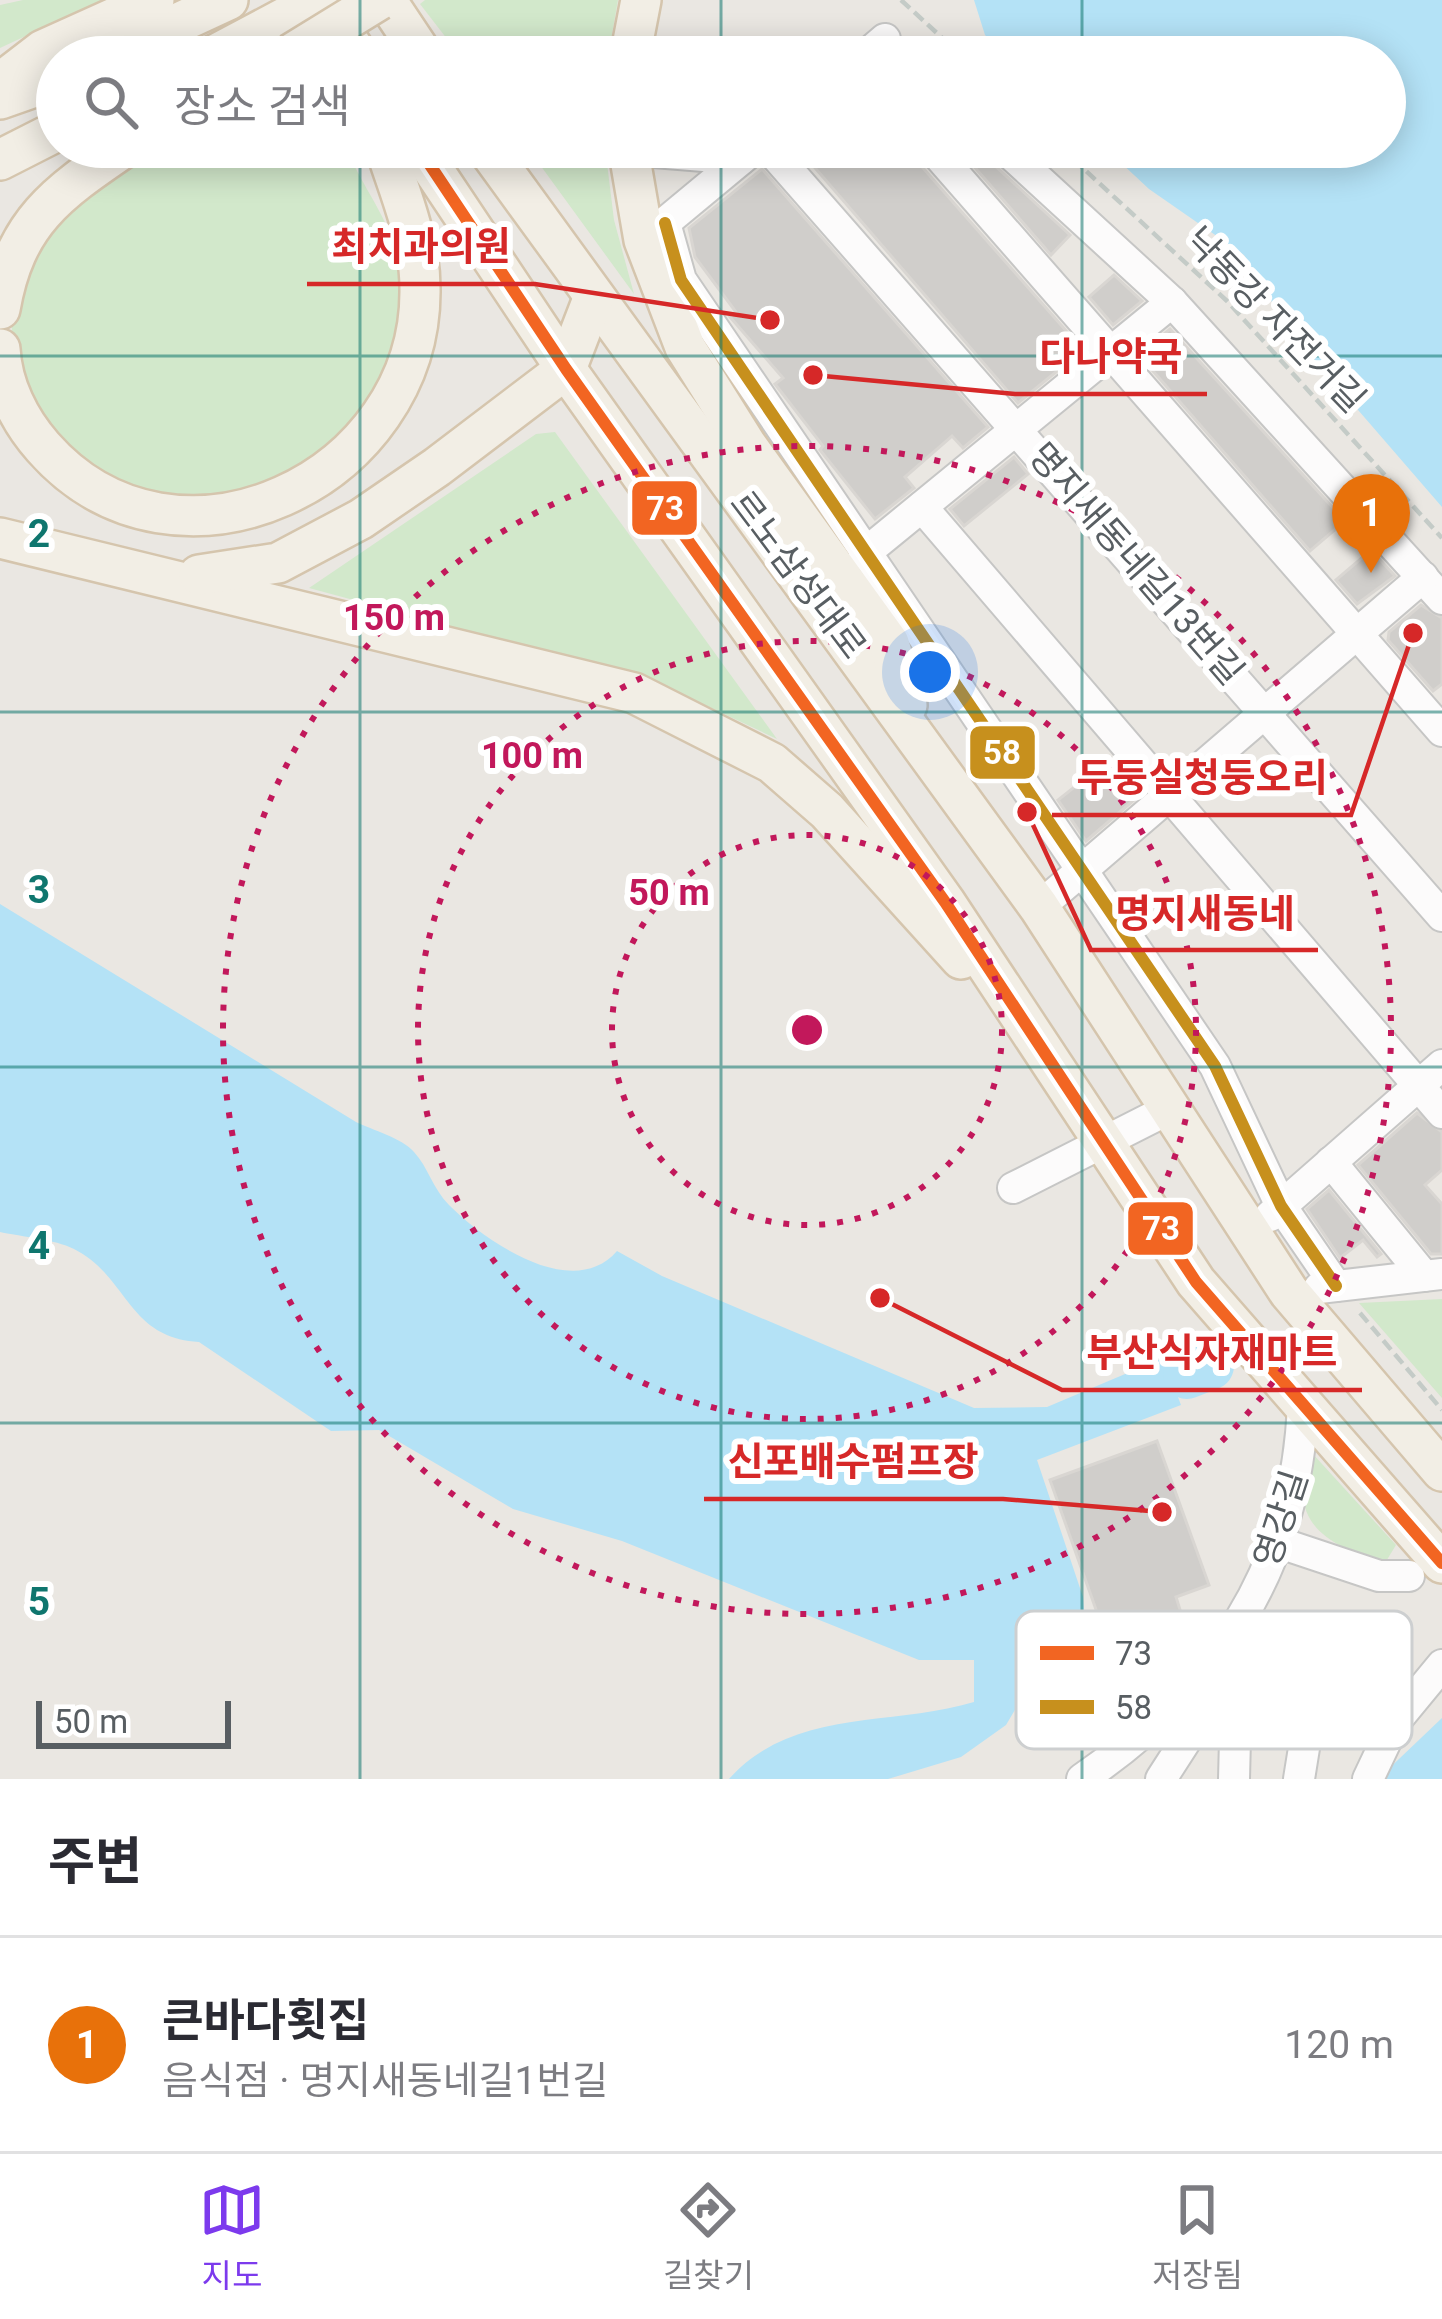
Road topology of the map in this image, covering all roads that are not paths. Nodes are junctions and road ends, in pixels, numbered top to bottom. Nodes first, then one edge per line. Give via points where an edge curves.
1 (154, 0) edge
2 (228, 0) edge
3 (319, 0) edge
4 (382, 0) edge
5 (641, 0) edge
6 (74, 36) edge
7 (150, 36) edge
8 (292, 36) edge
9 (304, 36) edge
10 (344, 36) edge
11 (409, 36) edge
12 (634, 36) edge
13 (36, 55) edge
14 (0, 83) edge
15 (36, 87) edge
16 (0, 99) edge
17 (36, 142) edge
18 (0, 160) edge
19 (97, 168) edge
20 (393, 168) edge
21 (432, 168) edge
22 (501, 168) edge
23 (634, 168) edge
24 (734, 168) edge
25 (771, 168) edge
26 (950, 168) edge
27 (1026, 168) edge
28 (655, 232) junction
29 (593, 298) junction
30 (1172, 302) junction
31 (0, 309) edge
32 (0, 349) edge
33 (1114, 352) junction
34 (566, 369) junction
35 (1019, 429) junction
36 (922, 507) junction
37 (0, 538) edge
38 (864, 554) junction
39 (176, 578) junction
40 (1433, 588) edge
41 (1357, 633) junction
42 (1264, 712) junction
43 (1442, 731) edge
44 (916, 733) junction
45 (1173, 794) junction
46 (1081, 869) junction
47 (1040, 908) junction
48 (1442, 916) edge
49 (1029, 1031) junction
50 (1442, 1065) edge
51 (1418, 1086) junction
52 (1169, 1109) junction
53 (1442, 1113) edge
54 (1104, 1143) junction
55 (1331, 1162) junction
56 (1012, 1188) dead end
57 (1281, 1206) junction
58 (1250, 1234) junction
59 (1433, 1275) edge
60 (1289, 1292) junction
61 (1345, 1295) junction
62 (1304, 1403) junction
63 (1442, 1471) edge
64 (1280, 1543) junction
65 (1426, 1569) edge
66 (1247, 1611) edge
67 (1442, 1665) edge
68 (1412, 1698) edge
69 (1116, 1749) edge
70 (1180, 1749) edge
71 (1235, 1749) edge
72 (1304, 1749) edge
73 (1383, 1749) edge
74 (1082, 1779) edge
75 (1160, 1779) edge
76 (1234, 1779) edge
77 (1299, 1779) edge
78 (1368, 1779) edge

1 - 6 main road
2 - 7 main road
3 - 8 main road
3 - 10 main road
4 - 9 main road, bridge
4 - 11 main road
5 - 12 main road
13 - 14 main road
15 - 16 main road
17 - 18 main road
19 - 31 main road via 41,211 15,248
20 - 32 main road via 416,241 416,341 369,430 302,490 205,517 128,507 95,492 31,433 10,396
21 - 34 main road
22 - 29 main road, 르노삼성대로
23 - 28 main road
24 - 28 street
25 - 35 street, 명지새동네길13번길
26 - 33 street
27 - 30 street
28 - 38 street
28 - 44 main road via 685,347 889,644
29 - 34 main road
29 - 44 main road, 르노삼성대로
30 - 33 street
30 - 40 street
33 - 35 street
33 - 41 street
34 - 39 main road via 340,530 278,563
34 - 49 main road
35 - 36 street
35 - 42 street, 명지새동네길13번길
36 - 38 street
36 - 45 street
37 - 39 main road
38 - 46 street
39 - 49 main road via 634,693 688,717 772,763 827,811
40 - 41 street
41 - 42 street
41 - 43 street
42 - 45 street
42 - 48 street, 명지새동네길13번길
44 - 47 main road, 르노삼성대로
45 - 46 street
45 - 51 street
46 - 47 street
46 - 57 street via 1215,1066
47 - 52 main road, 르노삼성대로
49 - 54 main road
50 - 51 street
51 - 53 street
51 - 55 street
52 - 54 street
52 - 58 main road, 르노삼성대로
54 - 56 street
54 - 62 main road via 1196,1282
55 - 57 street
55 - 59 street
57 - 58 street
57 - 61 street
58 - 60 main road, 르노삼성대로
59 - 61 street
60 - 61 street
60 - 63 main road, 르노삼성대로
62 - 64 street, 영강길
62 - 65 main road
64 - 65 street via 1379,1576
64 - 66 street, 영강길
67 - 68 street
69 - 74 street, 영강길
70 - 75 street
71 - 76 street
72 - 77 street
73 - 78 street

